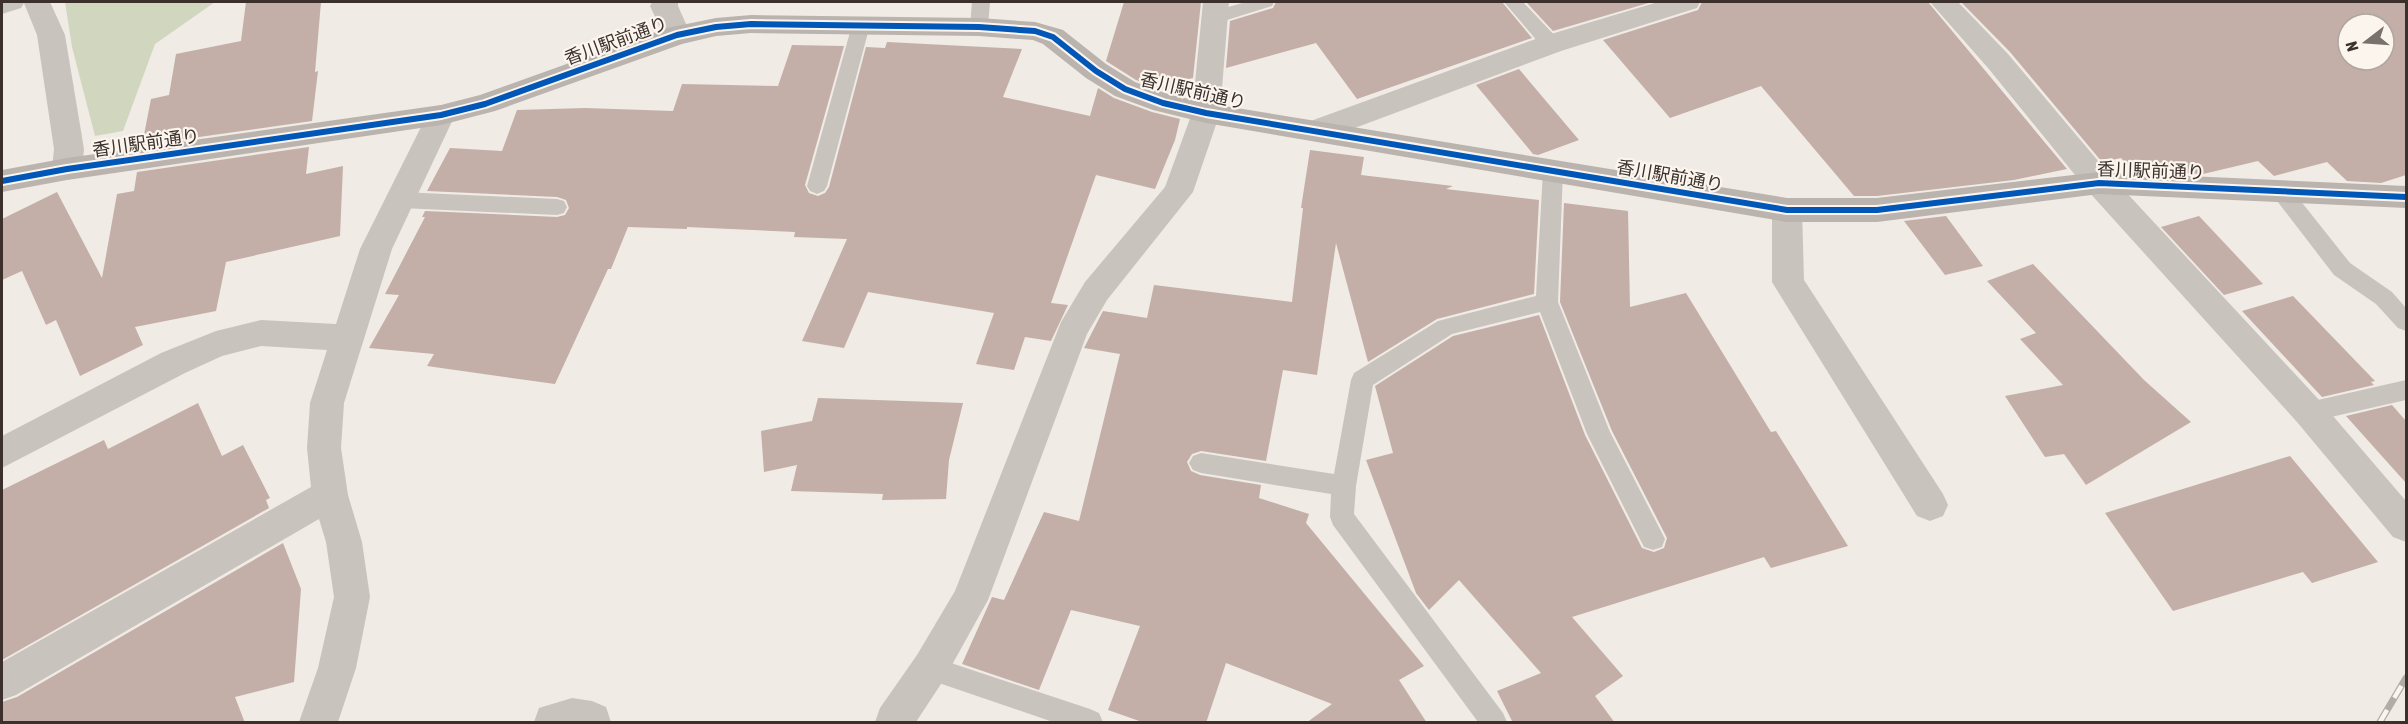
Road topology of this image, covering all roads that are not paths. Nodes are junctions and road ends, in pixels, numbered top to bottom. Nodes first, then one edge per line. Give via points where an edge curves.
1 (11, 2) edge
2 (37, 2) edge
3 (665, 2) edge
4 (1265, 2) edge
5 (1513, 2) edge
6 (1687, 2) edge
7 (1943, 2) edge
8 (2, 5) edge
9 (1215, 10) edge
10 (980, 14) edge
11 (861, 25) junction
12 (677, 35) junction
13 (1551, 44) junction
14 (1206, 113) junction
15 (441, 116) junction
16 (1318, 130) junction
17 (67, 169) junction
18 (1553, 171) junction
19 (2, 180) edge
20 (2099, 183) junction
21 (817, 186) dead end
22 (2281, 191) junction
23 (2406, 197) edge
24 (401, 200) junction
25 (557, 207) dead end
26 (1787, 210) junction
27 (1547, 302) junction
28 (2406, 322) edge
29 (346, 338) junction
30 (2406, 390) edge
31 (2309, 412) junction
32 (2, 453) edge
33 (1201, 463) dead end
34 (1344, 486) junction
35 (330, 495) junction
36 (1930, 505) dead end
37 (2406, 526) edge
38 (1653, 539) dead end
39 (930, 668) junction
40 (2, 682) edge
41 (319, 723) edge
42 (553, 723) edge
43 (592, 723) edge
44 (894, 723) edge
45 (1090, 723) edge
46 (1494, 723) edge

1 - 8 street
2 - 17 street via 51,35 69,149
3 - 12 street
4 - 9 lane
5 - 13 lane
6 - 13 street
7 - 20 street via 1998,61
9 - 14 street
10 - 11 street, 香川駅前通り
10 - 14 street, 香川駅前通り via 1053,37 1125,89
11 - 12 street, 香川駅前通り via 752,24
11 - 21 lane
12 - 15 street, 香川駅前通り
13 - 16 street
14 - 16 street, 香川駅前通り
14 - 39 street via 1178,192 1096,291 1072,332 970,600
15 - 17 street, 香川駅前通り
15 - 24 street
16 - 18 street, 香川駅前通り
17 - 19 street, 香川駅前通り
18 - 26 street, 香川駅前通り
18 - 27 lane
20 - 22 street, 香川駅前通り
20 - 26 street, 香川駅前通り via 1887,209
20 - 31 street
22 - 23 street, 香川駅前通り
22 - 28 lane via 2342,268 2384,298
24 - 25 lane
24 - 29 street via 376,249
26 - 36 street via 1788,282
27 - 34 lane via 1446,327 1362,380
27 - 38 lane via 1599,434
29 - 32 street via 261,333 216,344
29 - 35 street via 327,403 324,448
30 - 31 lane
31 - 37 street
33 - 34 lane
34 - 46 lane via 1342,517
35 - 40 street
35 - 41 street via 344,542 352,597 337,668
39 - 44 street
39 - 45 lane
42 - 43 street via 572,717

